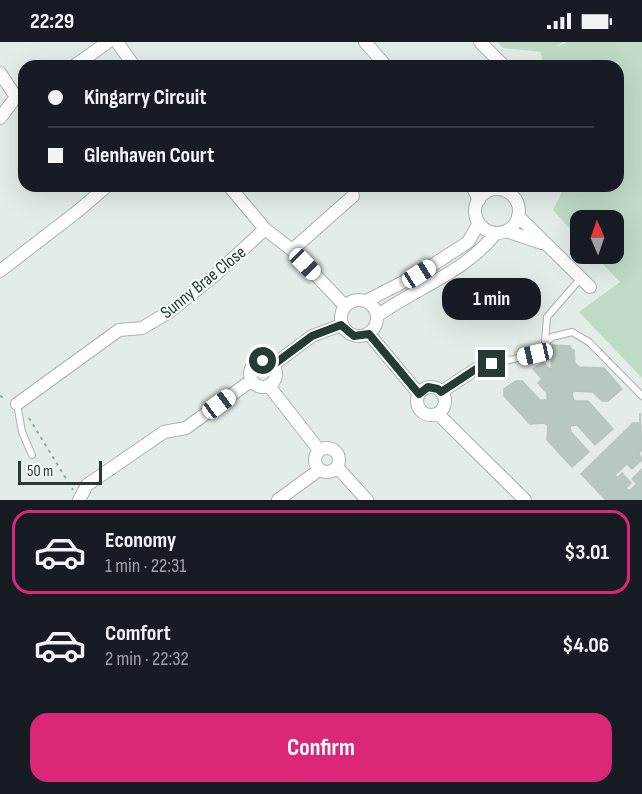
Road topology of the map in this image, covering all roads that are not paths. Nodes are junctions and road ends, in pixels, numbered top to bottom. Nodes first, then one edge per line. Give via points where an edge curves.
1 (108, 42) edge
2 (117, 42) edge
3 (365, 42) edge
4 (480, 42) edge
5 (82, 60) edge
6 (130, 60) edge
7 (381, 60) edge
8 (498, 60) edge
9 (0, 73) edge
10 (18, 94) edge
11 (18, 98) edge
12 (0, 117) edge
13 (100, 192) edge
14 (234, 192) edge
15 (482, 192) edge
16 (506, 192) edge
17 (353, 196) dead end
18 (518, 216) junction
19 (479, 223) junction
20 (265, 229) junction
21 (501, 232) junction
22 (543, 243) junction
23 (292, 250) junction
24 (0, 271) edge
25 (585, 283) joint
26 (366, 301) junction
27 (345, 306) junction
28 (377, 316) junction
29 (341, 325) junction
30 (369, 334) junction
31 (545, 343) junction
32 (492, 364) joint
33 (273, 365) junction
34 (252, 380) junction
35 (268, 386) junction
36 (441, 392) junction
37 (419, 394) junction
38 (642, 396) edge
39 (16, 404) joint
40 (438, 414) junction
41 (320, 450) junction
42 (32, 456) dead end
43 (337, 467) junction
44 (319, 470) junction
45 (76, 495) edge
46 (278, 500) edge
47 (368, 500) edge
48 (525, 500) edge

1 - 5 street
2 - 6 street
3 - 7 street
4 - 8 street
9 - 10 street
11 - 12 street
13 - 24 street
14 - 20 street
15 - 19 street via 475,212
16 - 18 street via 517,203
17 - 23 street
18 - 21 street
18 - 22 street
19 - 21 street via 489,232
19 - 26 street via 468,242 419,274
20 - 23 street
20 - 39 street, Sunny Brae Close via 169,312 142,328 119,330
21 - 22 street
21 - 28 street via 481,252
22 - 25 street
23 - 27 street
25 - 31 lane via 547,317
26 - 27 street via 356,300
26 - 28 street
27 - 29 street
28 - 30 street
29 - 30 street via 354,336
29 - 33 street via 312,336
30 - 37 street
31 - 32 lane via 535,354
31 - 38 lane via 562,333 582,336
32 - 36 street via 476,369
33 - 34 street via 263,361 254,365
33 - 35 street via 276,376
34 - 35 street via 258,386
34 - 45 street via 186,428 164,432
35 - 41 street
36 - 37 street via 428,387
36 - 40 street via 445,397
37 - 40 street via 418,405 424,413
39 - 42 lane
40 - 48 street
41 - 43 street via 335,451
41 - 44 street via 314,460
43 - 44 street via 326,473
43 - 47 street
44 - 46 street

